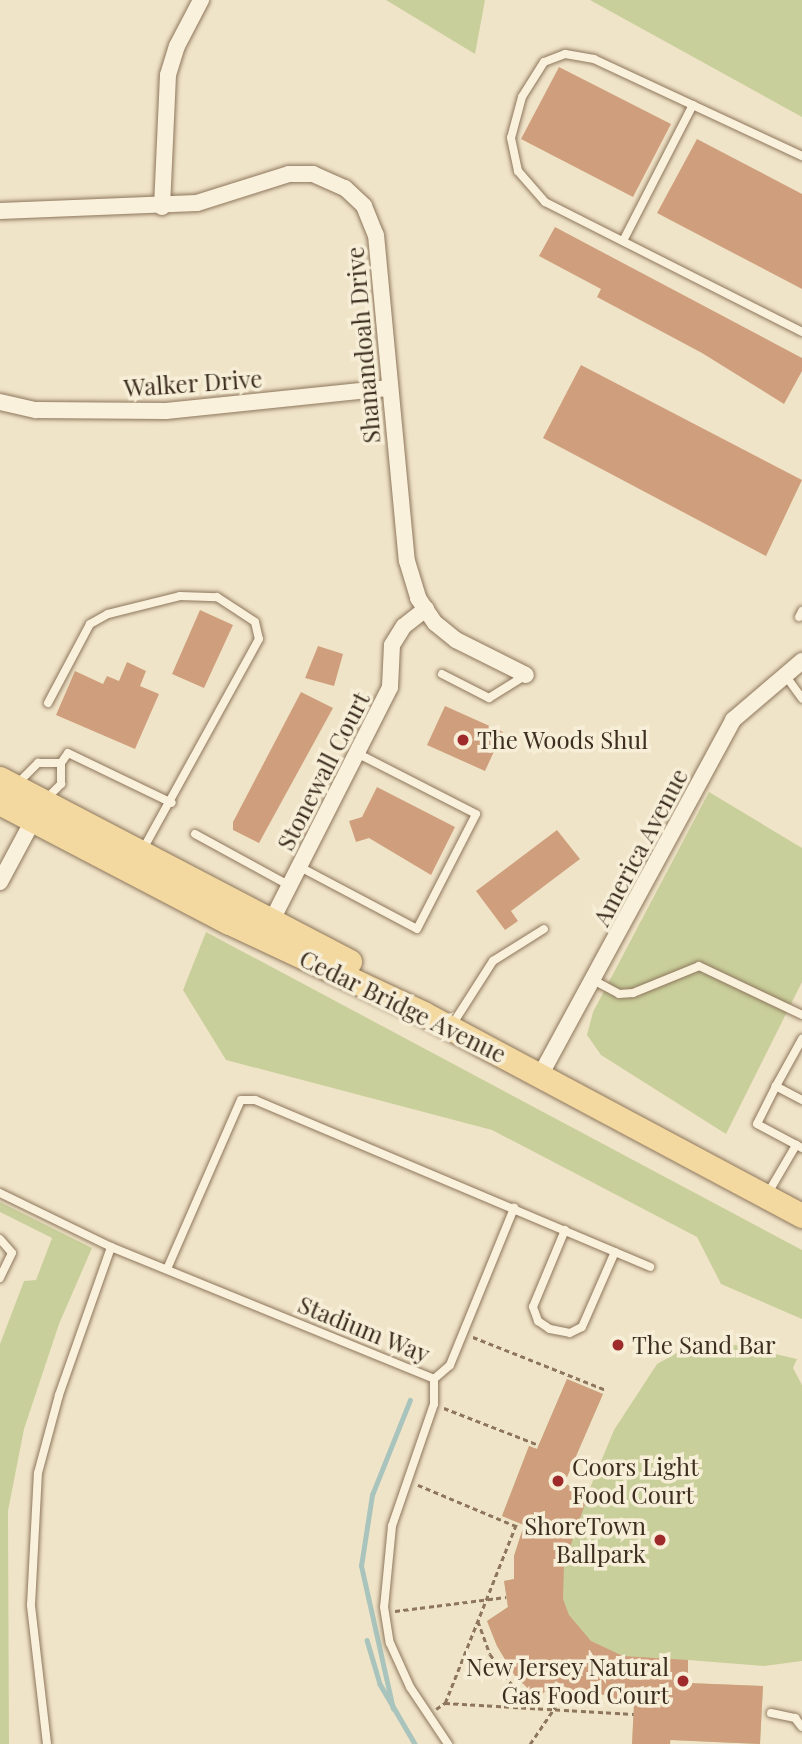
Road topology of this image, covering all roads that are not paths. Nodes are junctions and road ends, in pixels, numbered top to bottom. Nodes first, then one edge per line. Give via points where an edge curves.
1 (201, 0) edge
2 (693, 105) junction
3 (802, 156) edge
4 (162, 207) junction
5 (0, 211) edge
6 (622, 241) junction
7 (802, 332) edge
8 (390, 388) junction
9 (0, 402) edge
10 (426, 609) junction
11 (802, 661) edge
12 (442, 674) dead end
13 (526, 675) joint
14 (785, 675) junction
15 (802, 698) edge
16 (48, 703) dead end
17 (359, 754) junction
18 (61, 763) junction
19 (4, 798) edge
20 (172, 803) junction
21 (38, 811) junction
22 (195, 834) dead end
23 (141, 853) junction
24 (300, 867) junction
25 (0, 882) edge
26 (290, 886) junction
27 (272, 920) junction
28 (544, 929) dead end
29 (595, 981) junction
30 (424, 1014) junction
31 (802, 1015) edge
32 (450, 1028) junction
33 (802, 1039) edge
34 (541, 1074) junction
35 (776, 1086) junction
36 (802, 1100) edge
37 (799, 1146) edge
38 (0, 1193) edge
39 (766, 1196) junction
40 (514, 1208) junction
41 (802, 1216) edge
42 (565, 1230) junction
43 (0, 1239) edge
44 (111, 1247) junction
45 (615, 1252) junction
46 (650, 1267) dead end
47 (167, 1269) junction
48 (0, 1278) edge
49 (434, 1378) junction
50 (771, 1713) dead end
51 (802, 1727) edge
52 (47, 1744) edge
53 (448, 1744) edge

1 - 4 street via 168,75
2 - 3 lane
2 - 6 lane
2 - 6 lane via 594,59 565,54 544,62 522,97 511,138 518,171 545,202
4 - 5 street, Shanandoah Drive
4 - 8 street, Shanandoah Drive via 197,203 289,174 313,174 345,188 364,206 376,235
6 - 7 lane
8 - 9 street, Walker Drive via 166,411 36,410
8 - 10 street, Shanandoah Drive via 407,561
10 - 13 street, Shanandoah Drive via 456,640
10 - 17 street, Stonewall Court via 404,626 392,645 390,687
11 - 14 street, America Avenue
12 - 13 lane via 489,698
14 - 15 lane
14 - 29 street, America Avenue via 733,720
16 - 20 lane via 90,624 108,614 180,596 217,597 244,611 255,622 259,639
17 - 24 street, Stonewall Court
17 - 24 lane via 477,814 417,929
18 - 19 lane via 38,763 27,769
18 - 20 lane via 68,753
18 - 21 lane via 61,783
19 - 21 main road
20 - 23 lane
21 - 23 main road
21 - 25 street
21 - 30 main road, Cedar Bridge Avenue via 230,923
22 - 26 lane
23 - 27 main road
24 - 26 street, Stonewall Court
26 - 27 street, Stonewall Court
27 - 30 main road via 388,982
28 - 32 lane via 493,961
29 - 31 lane via 619,994 633,993 699,966
29 - 34 street, America Avenue
30 - 32 main road, Cedar Bridge Avenue
32 - 34 main road, Cedar Bridge Avenue
33 - 35 lane
34 - 39 main road, Cedar Bridge Avenue
35 - 36 lane
35 - 37 lane via 757,1124
37 - 39 lane
38 - 44 lane, Stadium Way
39 - 41 main road, Cedar Bridge Avenue
40 - 42 lane
40 - 47 lane via 255,1100 241,1100
40 - 49 lane via 450,1365
42 - 45 lane
42 - 45 lane via 535,1298 538,1321 550,1329 570,1333 582,1327
43 - 48 lane via 12,1253
44 - 47 lane, Stadium Way
44 - 52 lane via 59,1395 38,1474 31,1605
45 - 46 lane
47 - 49 lane, Stadium Way
49 - 53 lane, Stadium Way via 434,1404 405,1480 385,1564 385,1612 390,1643 410,1688
50 - 51 lane via 795,1718

